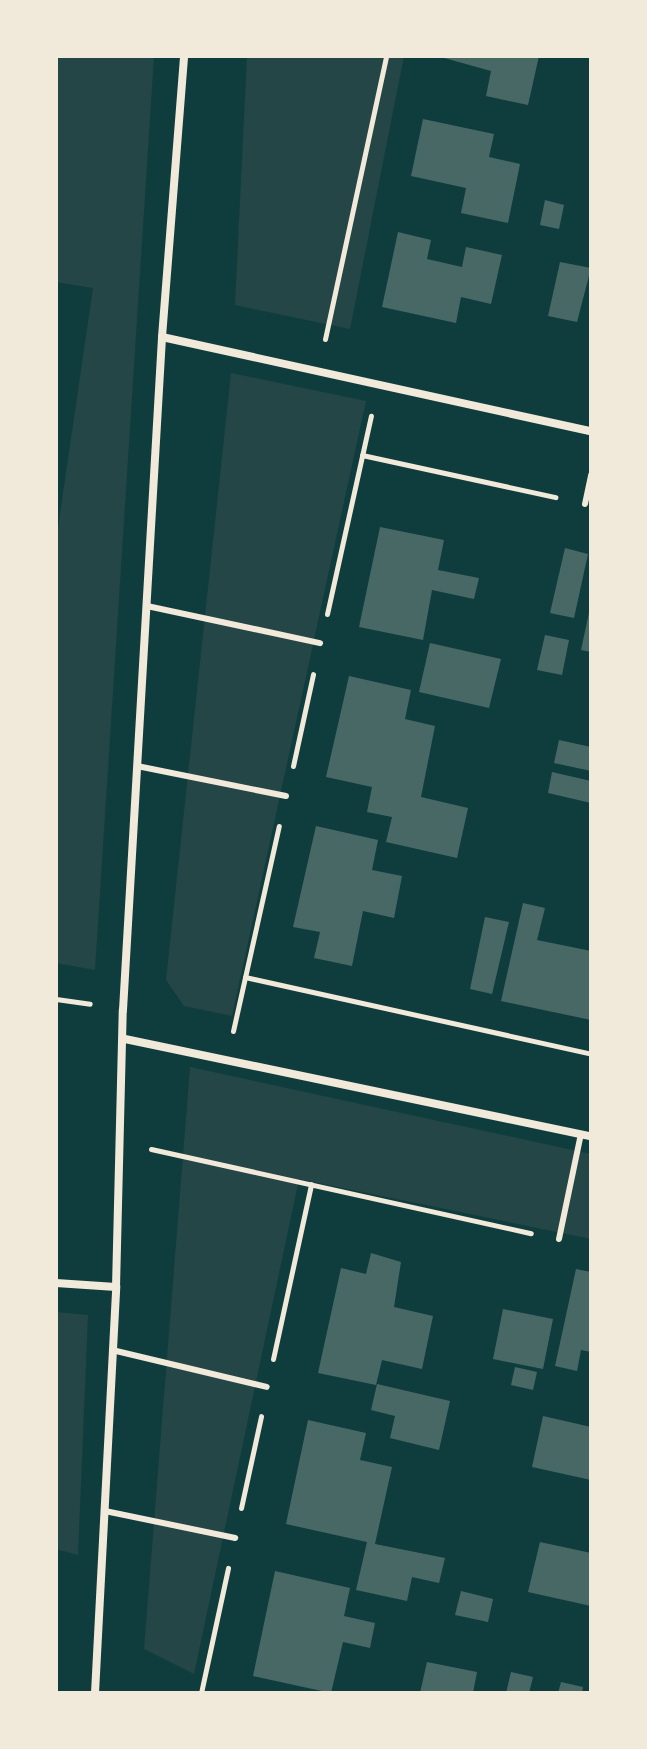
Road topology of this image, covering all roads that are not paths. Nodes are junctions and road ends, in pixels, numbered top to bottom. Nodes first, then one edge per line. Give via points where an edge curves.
1 (184, 56) edge
2 (162, 337) junction
3 (591, 431) edge
4 (591, 475) edge
5 (585, 504) road end
6 (147, 606) junction
7 (320, 643) road end
8 (137, 766) junction
9 (286, 796) road end
10 (125, 1039) junction
11 (581, 1134) junction
12 (591, 1136) edge
13 (559, 1239) road end
14 (56, 1283) edge
15 (116, 1287) junction
16 (112, 1350) junction
17 (267, 1387) road end
18 (105, 1511) junction
19 (235, 1538) road end
20 (95, 1693) edge

1 - 2 street
2 - 3 street
2 - 6 street
4 - 5 lane
6 - 7 lane
6 - 8 street
8 - 9 lane
8 - 10 street
10 - 11 street
10 - 15 street
11 - 12 street
11 - 13 lane
14 - 15 street
15 - 16 street
16 - 17 lane
16 - 18 street
18 - 19 lane
18 - 20 street

